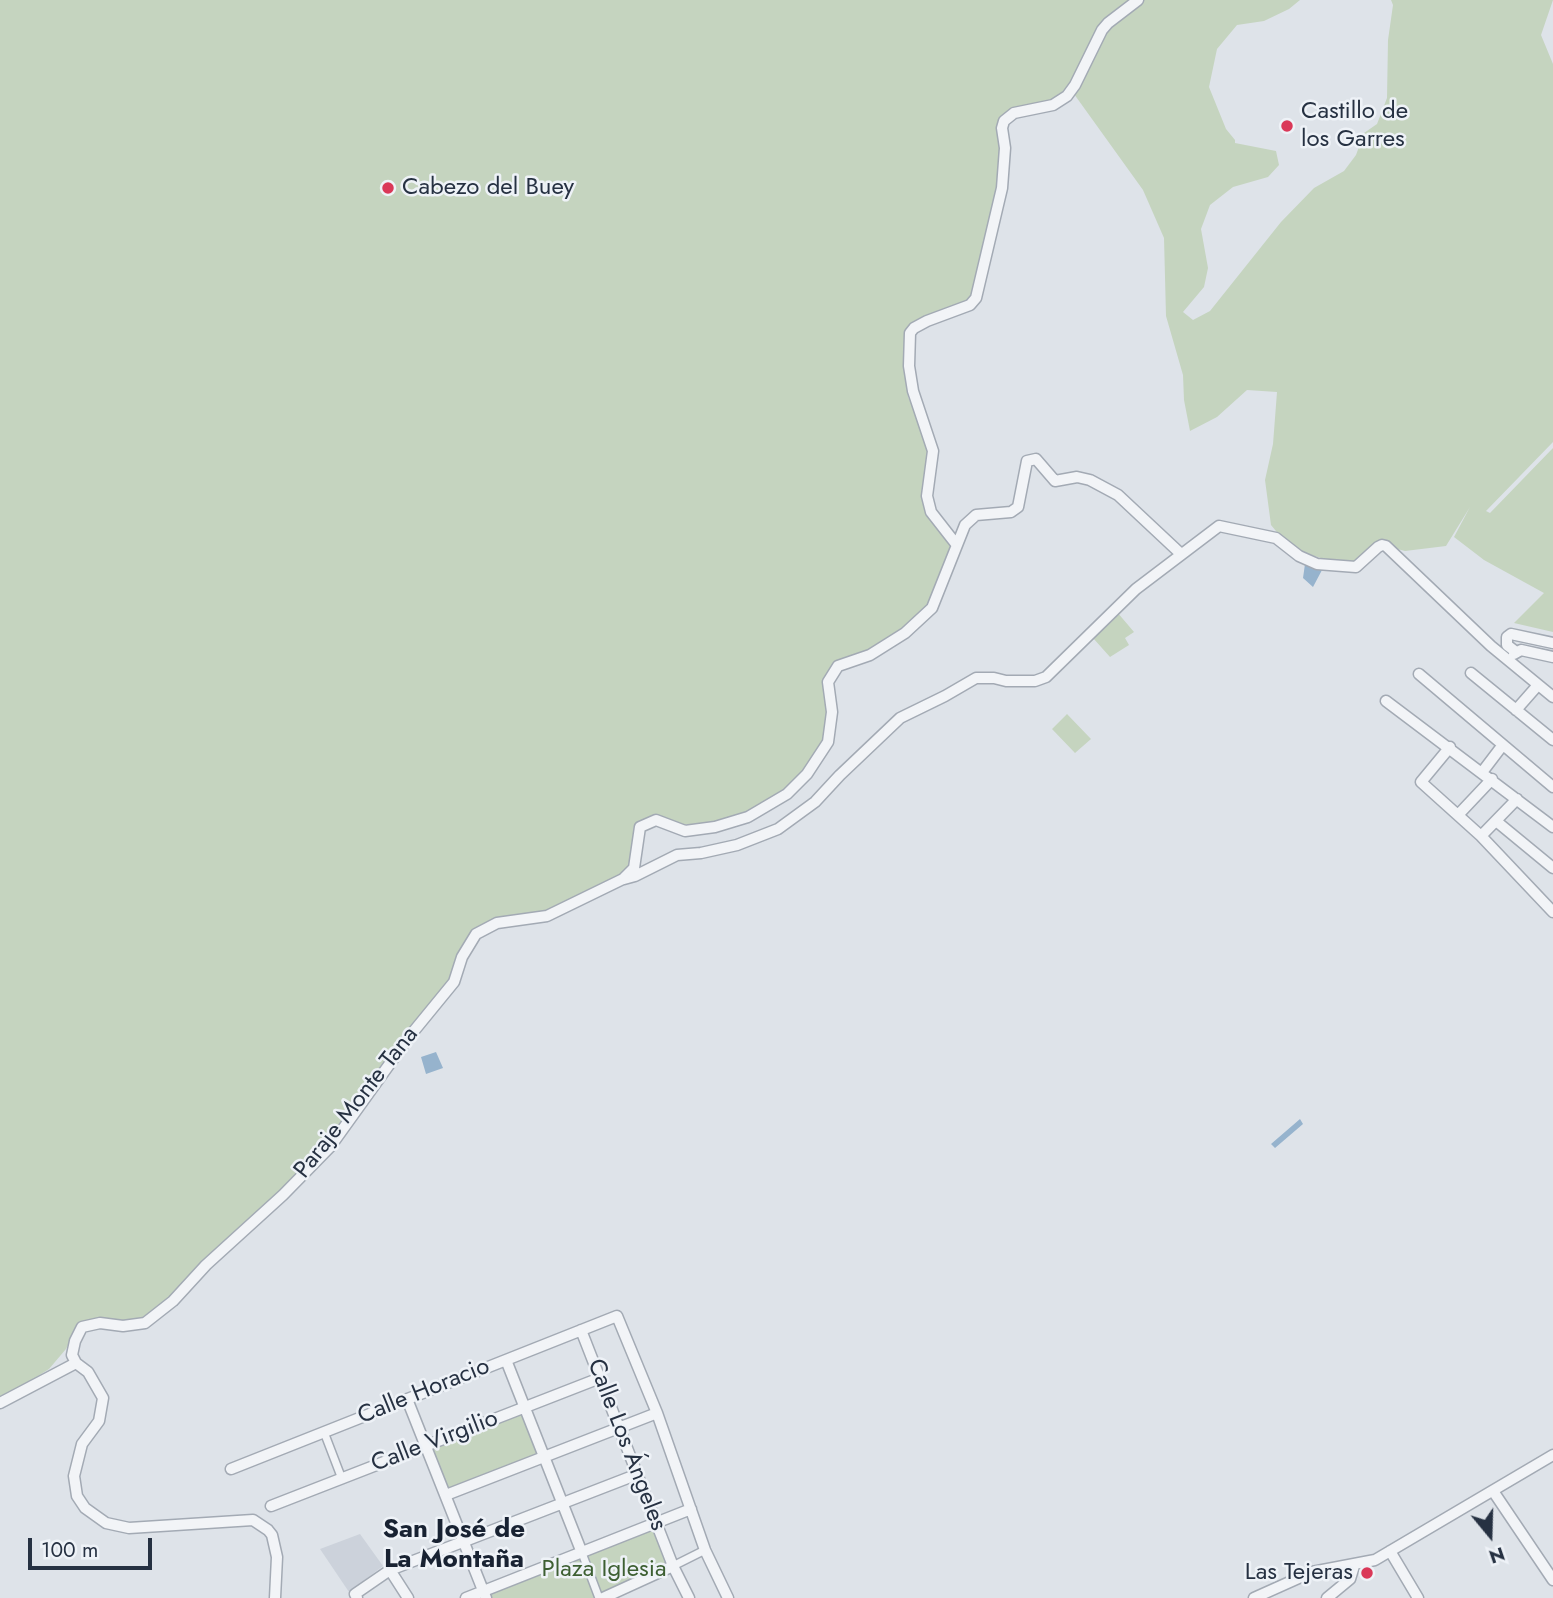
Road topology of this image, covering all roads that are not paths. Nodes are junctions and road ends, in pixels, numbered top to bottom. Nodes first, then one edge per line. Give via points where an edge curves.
1 (1138, 0) edge
2 (956, 544) junction
3 (1181, 554) junction
4 (1506, 641) junction
5 (1553, 643) edge
6 (1493, 648) junction
7 (1516, 652) junction
8 (1553, 657) edge
9 (1512, 664) junction
10 (1471, 673) dead end
11 (1419, 674) dead end
12 (1538, 685) junction
13 (1553, 697) edge
14 (1387, 701) dead end
15 (1517, 710) junction
16 (1553, 740) edge
17 (1502, 746) junction
18 (1450, 747) junction
19 (1483, 771) junction
20 (1492, 779) junction
21 (1553, 787) edge
22 (1517, 799) junction
23 (1458, 815) junction
24 (1496, 821) junction
25 (1553, 827) edge
26 (1481, 836) junction
27 (1553, 868) edge
28 (623, 879) junction
29 (1553, 911) edge
30 (581, 1330) junction
31 (506, 1360) junction
32 (76, 1363) junction
33 (600, 1378) junction
34 (407, 1399) junction
35 (0, 1403) edge
36 (525, 1407) junction
37 (657, 1413) junction
38 (620, 1428) junction
39 (324, 1432) junction
40 (426, 1446) junction
41 (1553, 1455) edge
42 (544, 1457) junction
43 (230, 1469) dead end
44 (638, 1474) junction
45 (342, 1479) junction
46 (1493, 1491) junction
47 (446, 1495) junction
48 (562, 1503) junction
49 (271, 1506) dead end
50 (691, 1509) junction
51 (657, 1523) junction
52 (464, 1541) junction
53 (705, 1550) junction
54 (1390, 1551) junction
55 (582, 1553) junction
56 (673, 1566) junction
57 (1353, 1566) junction
58 (390, 1570) junction
59 (1553, 1580) edge
60 (485, 1594) edge
61 (1275, 1594) edge
62 (1339, 1594) edge
63 (275, 1598) edge
64 (357, 1598) edge
65 (408, 1598) edge
66 (466, 1598) edge
67 (601, 1598) edge
68 (689, 1598) edge
69 (728, 1598) edge
70 (1254, 1598) edge
71 (1327, 1598) edge
72 (1418, 1598) edge

1 - 2 street via 1102,30 1067,96 1053,105 1014,113 1004,121 1002,188 976,298 910,333 913,391 933,450 927,496 931,512
2 - 3 street via 976,515 1011,512 1018,507 1027,461 1036,459 1055,481 1077,477 1118,495
2 - 28 street via 932,608 905,633 870,655 838,666 828,682 832,712 828,742 807,774 787,794 748,817 685,831 656,820 640,827 634,868
3 - 6 street, Paraje Monte Tana via 1219,526 1276,538 1317,564 1356,566 1378,547 1386,546
3 - 28 street, Paraje Monte Tana via 1136,589 1046,677 1035,681 976,678 900,718 815,802 778,829 737,845 677,855
4 - 5 street via 1511,634 1519,634
4 - 6 street
4 - 7 street
6 - 9 street
7 - 8 street
7 - 9 street
9 - 12 street
10 - 15 street
11 - 17 street
12 - 13 street
12 - 15 street
14 - 18 street
15 - 16 street
17 - 19 street
17 - 21 street
18 - 19 street
18 - 23 street via 1421,782
19 - 20 street
20 - 22 street
20 - 23 street
22 - 24 street
22 - 25 street
23 - 26 street
24 - 26 street
24 - 27 street
26 - 29 street
28 - 32 street, Paraje Monte Tana via 547,916 497,923 476,934 454,982 330,1147 145,1323 82,1327 72,1355
30 - 31 street, Calle Horacio
30 - 33 street, Calle Los Ángeles
30 - 37 street, Calle Horacio via 617,1316
31 - 34 street, Calle Horacio
31 - 36 street
32 - 35 street
32 - 63 street via 88,1372 103,1398 99,1421 82,1444 74,1476 77,1496 85,1508 106,1523 129,1528 253,1520 272,1535
33 - 36 street, Calle Virgilio
33 - 38 street, Calle Los Ángeles
34 - 39 street, Calle Horacio
34 - 40 street
36 - 40 street, Calle Virgilio
36 - 42 street
37 - 38 street
37 - 50 street
38 - 42 street
38 - 44 street, Calle Los Ángeles
39 - 43 street, Calle Horacio
39 - 45 street
40 - 45 street, Calle Virgilio
40 - 47 street
41 - 46 street
42 - 47 street
42 - 48 street
44 - 48 street
44 - 51 street, Calle Los Ángeles
45 - 49 street, Calle Virgilio
46 - 54 street
46 - 59 street
47 - 52 street
48 - 52 street
48 - 55 street
50 - 51 street
50 - 53 street
51 - 55 street
51 - 56 street, Calle Los Ángeles
52 - 58 street
52 - 60 street
53 - 56 street
53 - 69 street
54 - 57 street
54 - 72 street
55 - 60 street
55 - 67 street
56 - 67 street
56 - 68 street, Calle Los Ángeles
57 - 61 street via 1312,1572
57 - 62 street
58 - 64 street via 355,1594
58 - 65 street
60 - 66 street
61 - 70 street
62 - 71 street

